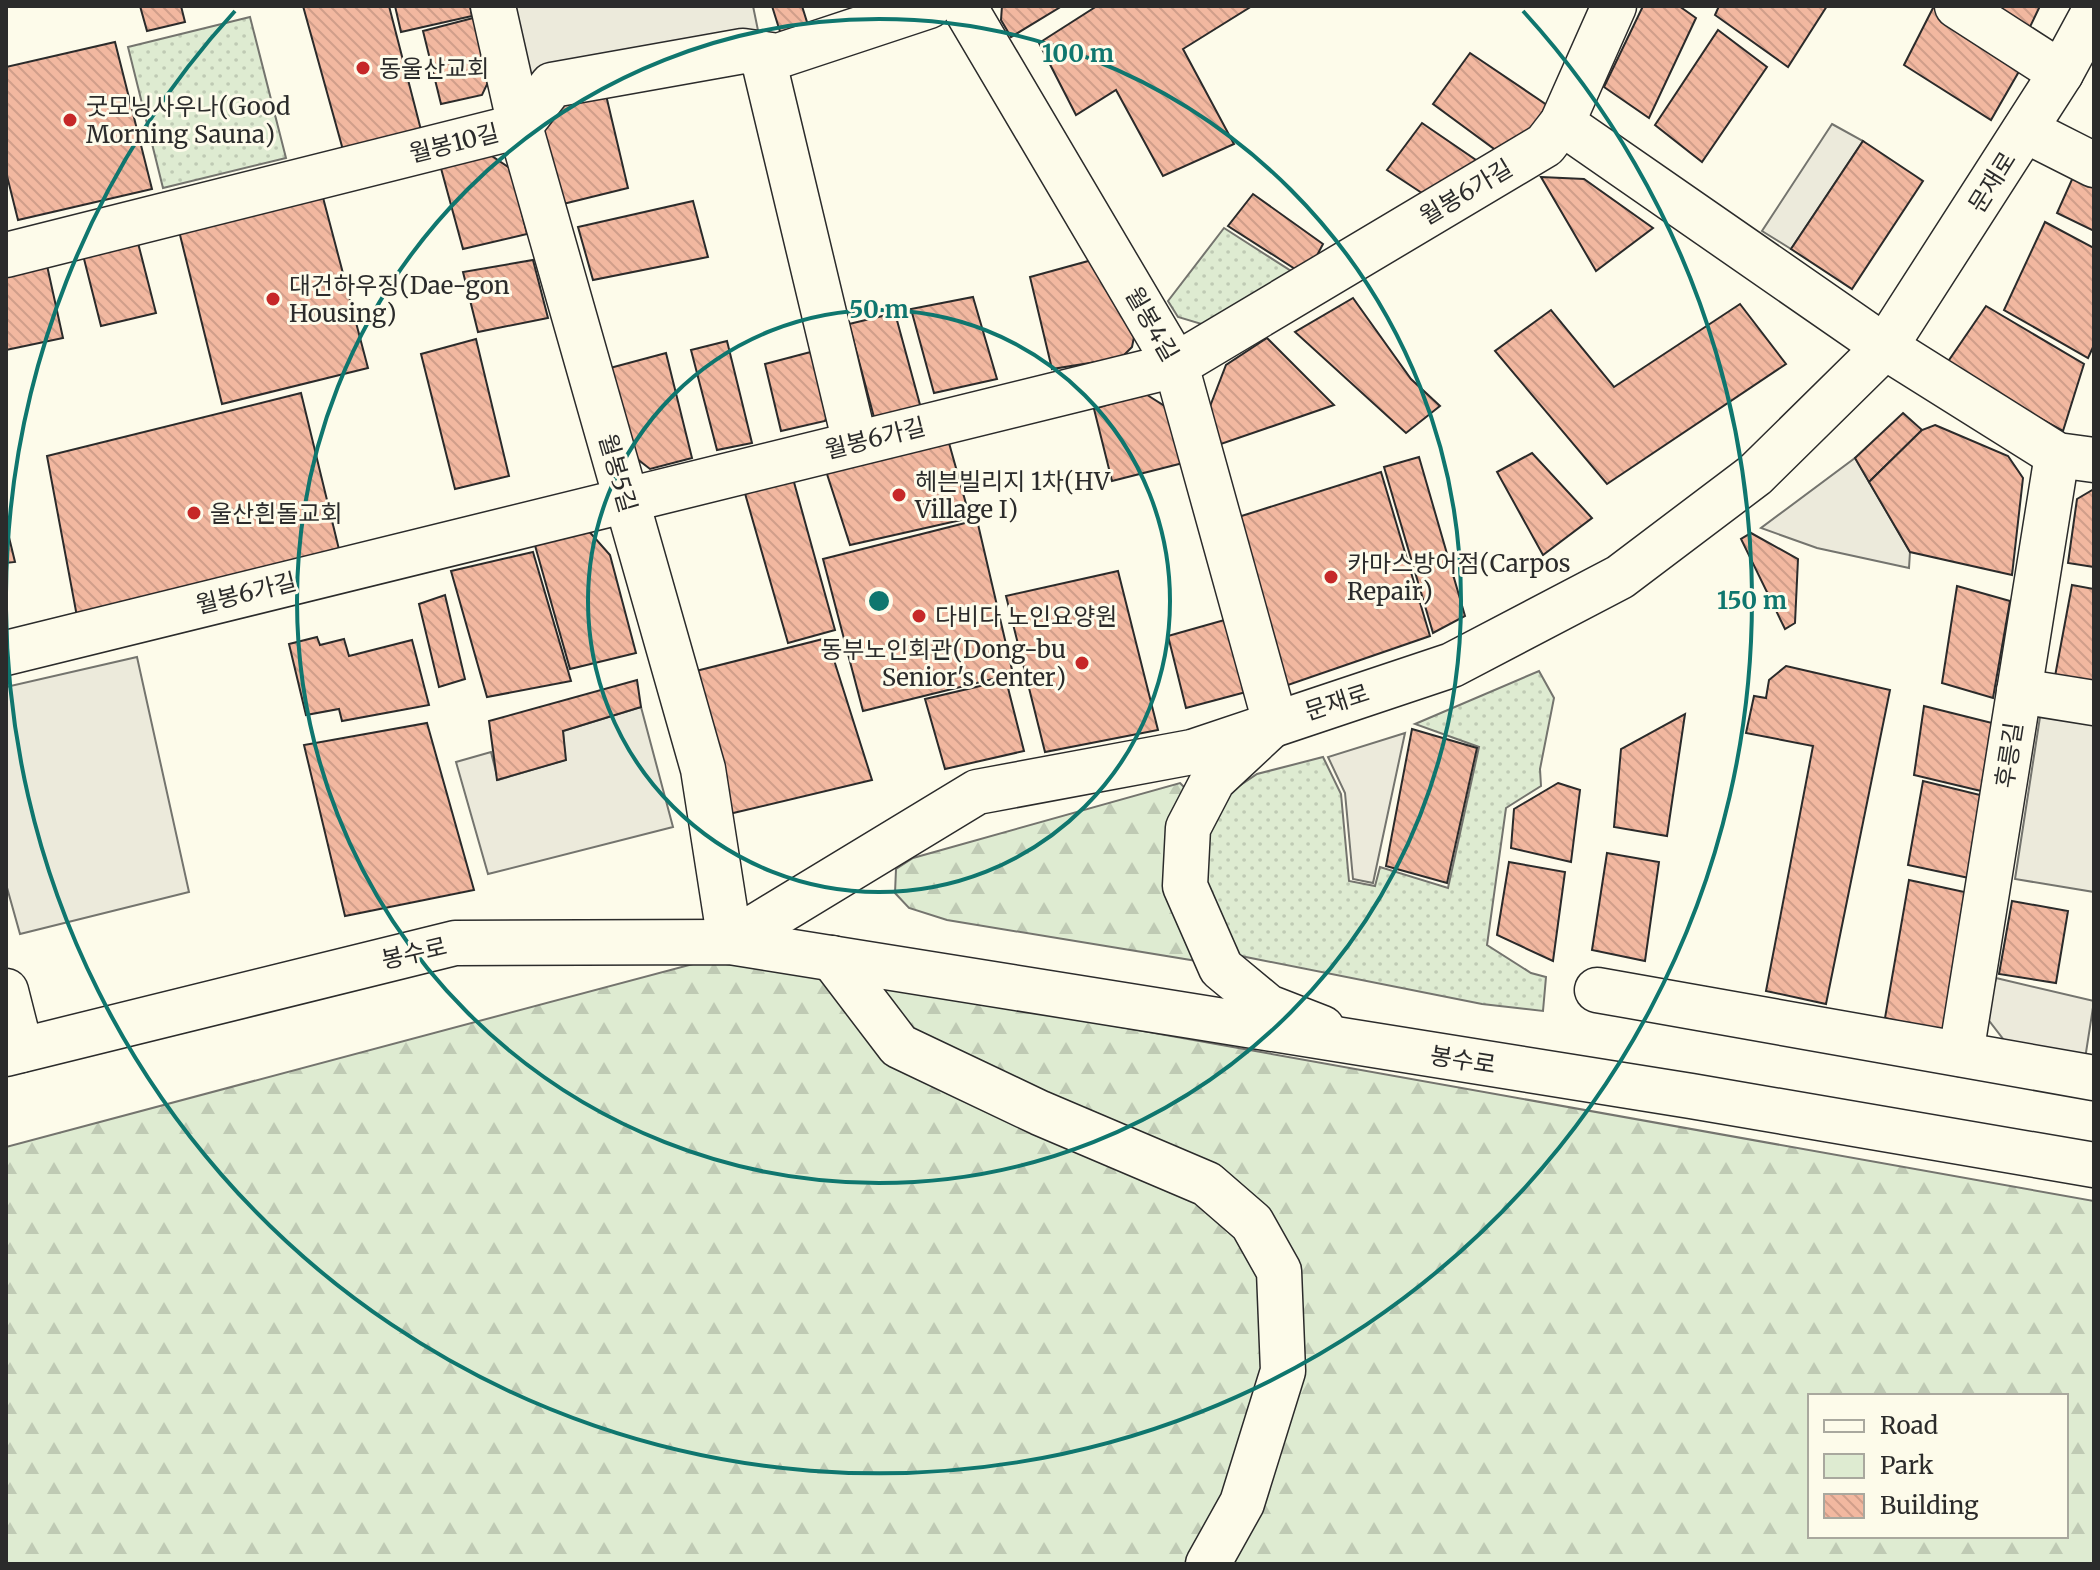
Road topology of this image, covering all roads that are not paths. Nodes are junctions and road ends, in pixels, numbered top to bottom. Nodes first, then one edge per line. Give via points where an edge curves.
1 (493, 6) edge
2 (929, 6) edge
3 (964, 6) edge
4 (1614, 6) edge
5 (1957, 6) edge
6 (2094, 12) edge
7 (762, 54) junction
8 (2061, 73) junction
9 (1562, 123) junction
10 (520, 126) junction
11 (2025, 130) junction
12 (2094, 165) edge
13 (6, 255) edge
14 (1885, 347) junction
15 (1176, 365) junction
16 (855, 443) junction
17 (2076, 458) edge
18 (625, 499) junction
19 (6, 653) edge
20 (2019, 691) junction
21 (2094, 703) edge
22 (1275, 722) junction
23 (730, 942) junction
24 (832, 958) junction
25 (1597, 990) dead end
26 (6, 991) edge
27 (1369, 1046) junction
28 (13, 1052) edge
29 (1961, 1054) junction
30 (2094, 1078) edge
31 (2094, 1165) edge
32 (1208, 1564) edge

1 - 10 street, 월봉5길
2 - 7 street, 월봉10길 via 778,56
3 - 15 street, 월봉4길
4 - 9 street, 월봉6가길
5 - 8 street
6 - 8 street, 문재로
7 - 10 street, 월봉10길 via 743,51 552,85
7 - 16 street
8 - 11 street, 문재로
9 - 14 street
9 - 15 street, 월봉6가길 via 1545,145
10 - 13 street, 월봉10길
10 - 18 street, 월봉5길
11 - 12 street
11 - 14 street, 문재로
14 - 17 street, 후릉길
14 - 22 street, 문재로 via 1755,475 1620,577 1452,665
15 - 16 street, 월봉6가길
15 - 22 street, 월봉4길
16 - 18 street, 월봉6가길
17 - 20 street, 후릉길
18 - 19 street, 월봉6가길
18 - 23 street, 월봉5길 via 703,769
20 - 21 street
20 - 29 street, 후릉길
22 - 23 street, 문재로 via 1192,752 977,792
22 - 27 street via 1213,780 1188,828 1185,886 1221,968 1268,1007
23 - 24 street, 봉수로
23 - 28 street, 봉수로 via 455,943
24 - 27 street, 봉수로
24 - 32 street via 899,1046 1207,1184 1252,1223 1279,1271 1283,1371 1242,1503
25 - 29 street
26 - 28 street
27 - 31 street, 봉수로
29 - 30 street

